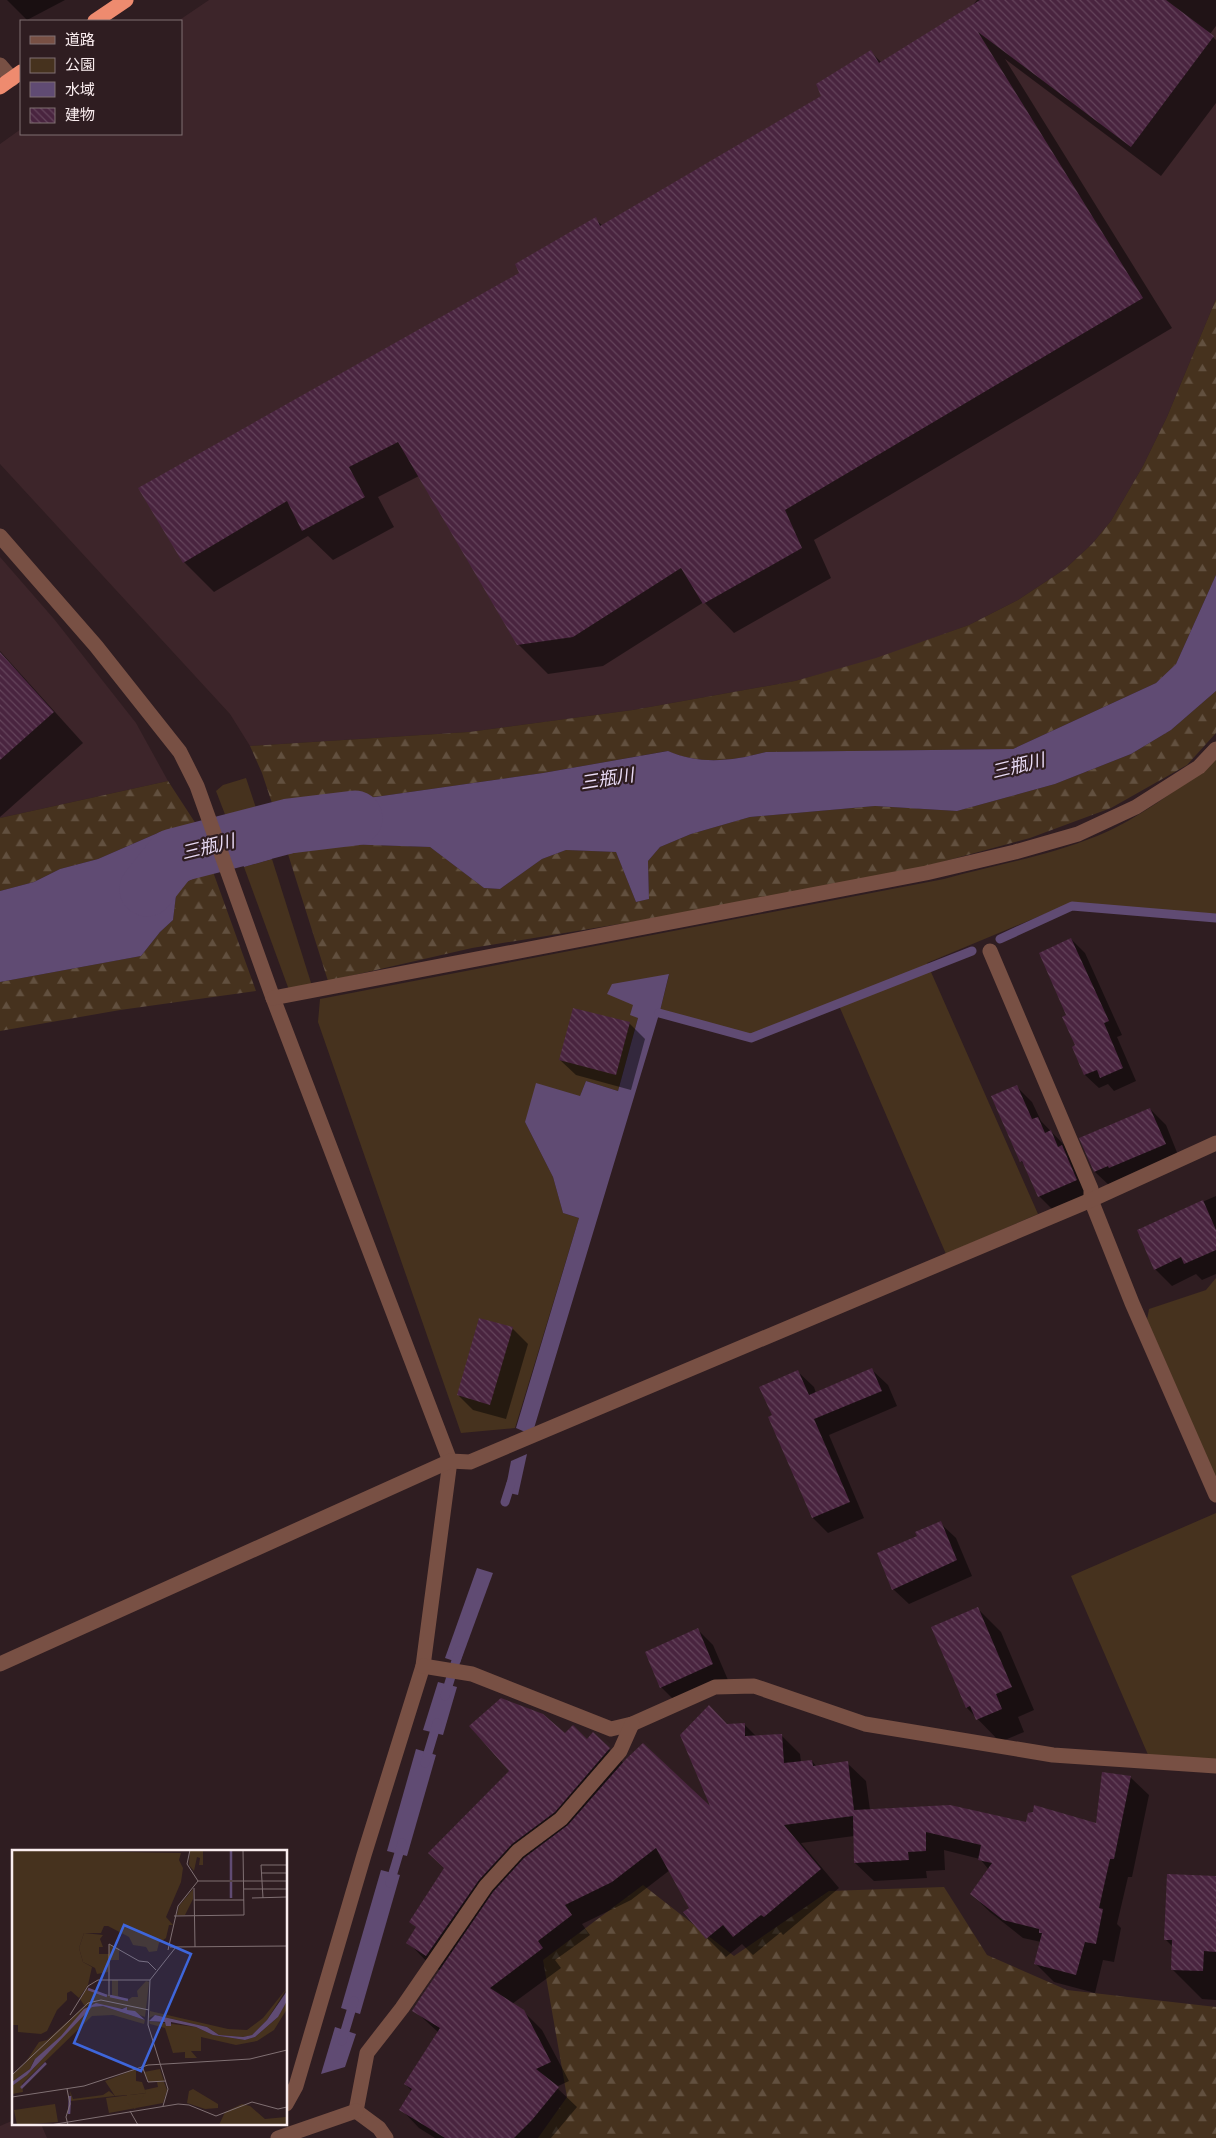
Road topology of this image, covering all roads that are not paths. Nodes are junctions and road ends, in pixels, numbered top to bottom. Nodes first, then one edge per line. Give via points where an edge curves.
1 (126, 0) edge
2 (97, 20) edge
3 (0, 65) edge
4 (11, 79) edge
5 (0, 536) edge
6 (1216, 749) edge
7 (990, 951) dead end
8 (273, 998) junction
9 (1216, 1143) edge
10 (1091, 1200) junction
11 (450, 1461) junction
12 (1216, 1495) edge
13 (0, 1664) edge
14 (430, 1667) junction
15 (632, 1724) junction
16 (1216, 1766) edge
17 (288, 2100) edge
18 (356, 2111) junction
19 (275, 2126) edge
20 (269, 2138) edge
21 (278, 2138) edge
22 (386, 2138) edge

1 - 2 highway
3 - 4 street
5 - 8 street via 96,646 180,752 202,798
6 - 8 street via 1199,767 1136,807 1078,834 1015,852 926,873
7 - 10 street via 1091,1189
8 - 11 street
9 - 10 street
10 - 11 street via 470,1462
10 - 12 street
11 - 13 street
11 - 14 street
14 - 15 street via 467,1673 611,1729
14 - 17 street via 364,1855 296,2086
15 - 16 street via 715,1688 754,1686 865,1724 1053,1755
15 - 18 street via 620,1751 561,1819 518,1851 486,1886 368,2053
18 - 21 street
18 - 22 street via 379,2128
19 - 20 street

